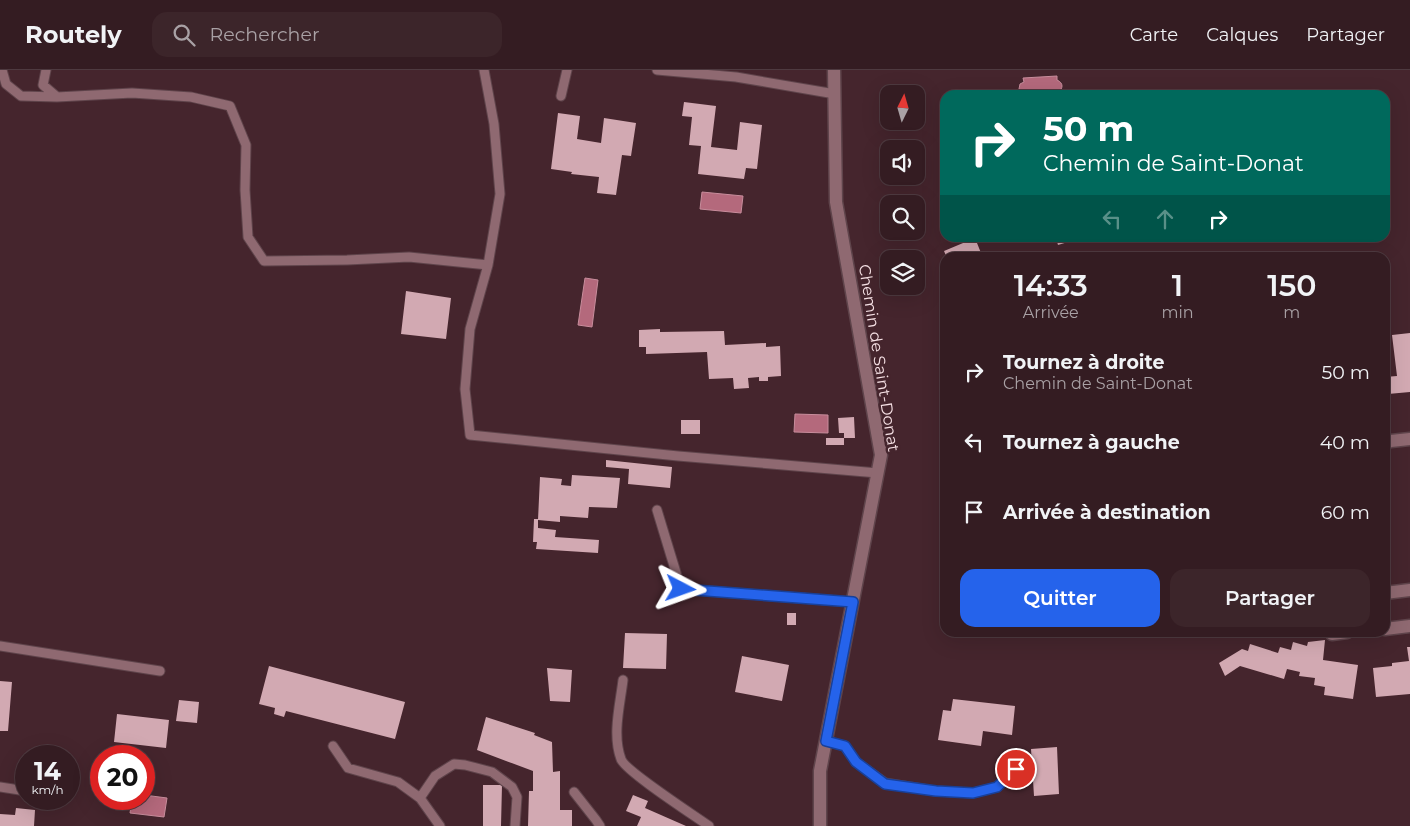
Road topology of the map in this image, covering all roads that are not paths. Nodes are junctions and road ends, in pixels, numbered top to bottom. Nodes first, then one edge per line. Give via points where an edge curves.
1 (2, 70) edge
2 (46, 70) edge
3 (484, 70) edge
4 (568, 70) edge
5 (657, 70) edge
6 (834, 70) edge
7 (834, 94) junction
8 (561, 96) dead end
9 (57, 97) junction
10 (488, 265) junction
11 (1410, 439) edge
12 (1390, 442) edge
13 (878, 473) junction
14 (657, 510) dead end
15 (1410, 590) edge
16 (1390, 592) edge
17 (853, 602) junction
18 (1410, 626) edge
19 (1390, 628) edge
20 (0, 646) edge
21 (160, 672) dead end
22 (623, 680) dead end
23 (826, 741) junction
24 (332, 746) dead end
25 (1016, 769) dead end
26 (0, 787) edge
27 (15, 789) edge
28 (574, 792) dead end
29 (420, 798) junction
30 (440, 826) edge
31 (515, 826) edge
32 (600, 826) edge
33 (709, 826) edge
34 (820, 826) edge

1 - 9 lane via 6,84 21,96
2 - 9 lane via 44,85
3 - 10 lane via 494,124 500,194
4 - 8 lane
5 - 7 lane via 736,77
6 - 7 street, Chemin de Saint-Donat
7 - 13 street, Chemin de Saint-Donat via 836,202 881,455
9 - 10 lane via 132,92 191,96 230,106 246,145 248,237 264,261 409,257
10 - 13 lane via 470,329 465,389 470,435
11 - 12 street
13 - 17 street, Chemin de Saint-Donat
14 - 17 lane via 681,589
15 - 16 street
17 - 23 street, Chemin de Saint-Donat
18 - 19 street
20 - 21 lane
22 - 33 lane via 616,738 621,762
23 - 25 lane via 845,746 856,762 885,784 973,793 997,787
23 - 34 street, Chemin de Saint-Donat via 820,771
24 - 29 lane via 348,768 398,782
26 - 27 lane
28 - 32 lane
29 - 30 lane
29 - 31 lane via 435,776 454,764 492,772 512,787 517,797

